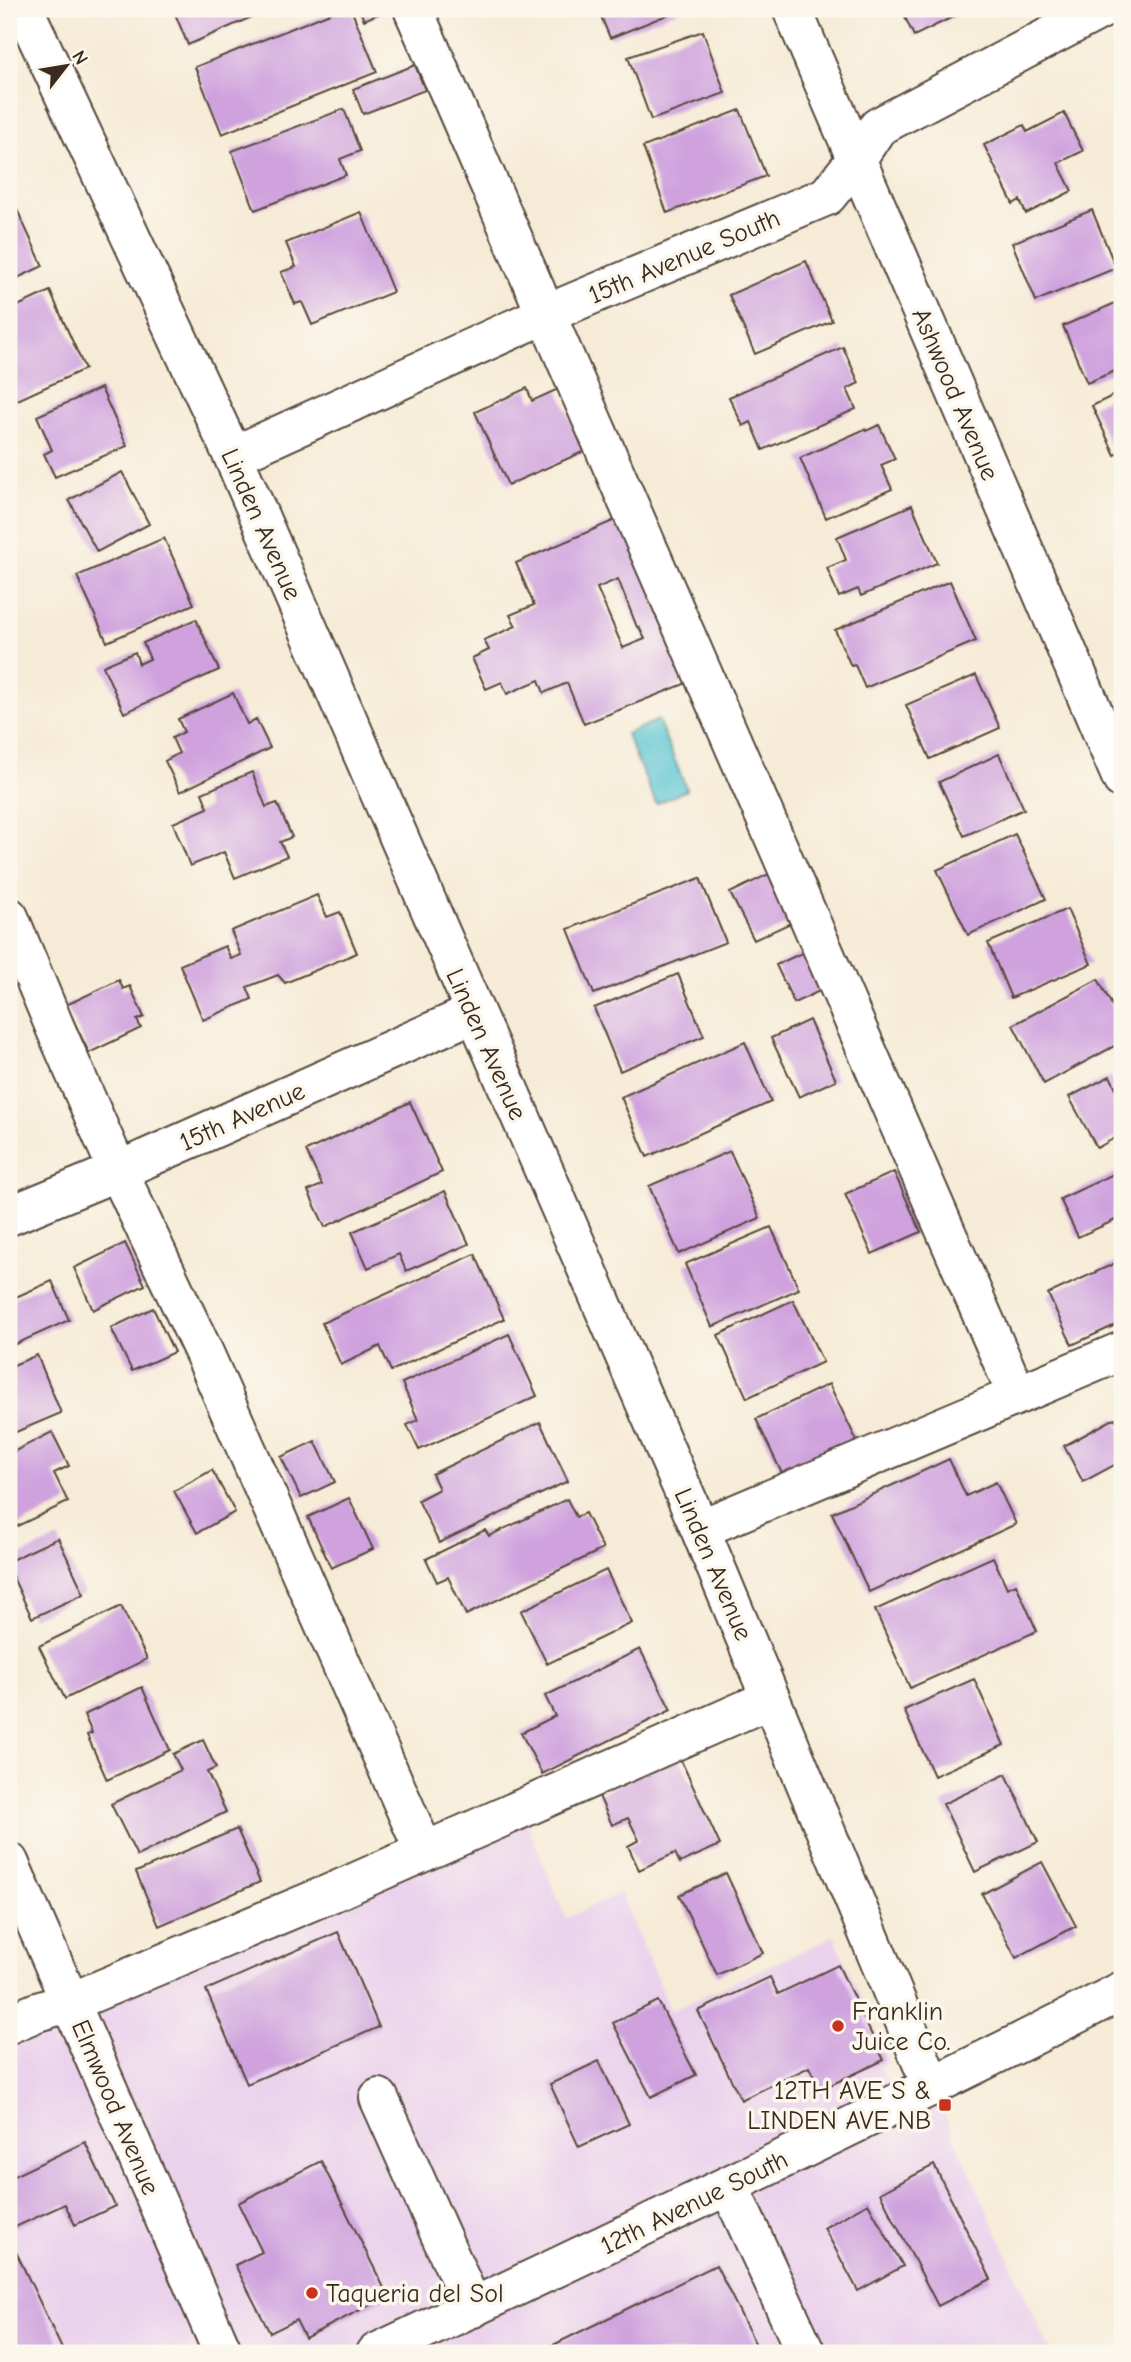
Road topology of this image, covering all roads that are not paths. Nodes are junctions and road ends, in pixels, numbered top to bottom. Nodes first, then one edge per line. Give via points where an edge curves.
1 (24, 9) edge
2 (413, 9) edge
3 (792, 9) edge
4 (1102, 9) edge
5 (856, 160) junction
6 (546, 314) junction
7 (233, 456) junction
8 (1122, 779) edge
9 (9, 917) edge
10 (474, 1013) junction
11 (118, 1171) junction
12 (9, 1216) edge
13 (1122, 1351) edge
14 (1017, 1395) junction
15 (700, 1529) junction
16 (770, 1699) junction
17 (424, 1851) junction
18 (9, 1862) edge
19 (1122, 1991) edge
20 (71, 2002) junction
21 (9, 2024) edge
22 (932, 2087) junction
23 (379, 2098) dead end
24 (729, 2186) junction
25 (472, 2308) junction
26 (223, 2353) edge
27 (376, 2353) edge
28 (806, 2353) edge

1 - 7 street, Linden Avenue
2 - 6 street
3 - 5 street, Ashwood Avenue
4 - 5 street, 15th Avenue South via 878,127
5 - 6 street, 15th Avenue South via 827,196
5 - 8 street, Ashwood Avenue
6 - 7 street, 15th Avenue South
6 - 14 street
7 - 10 street, Linden Avenue
9 - 11 street
10 - 11 street, 15th Avenue
10 - 15 street, Linden Avenue
11 - 12 street, 15th Avenue
11 - 17 street via 204,1353
13 - 14 street
14 - 15 street
15 - 16 street, Linden Avenue
16 - 17 street
16 - 22 street, Linden Avenue
17 - 20 street
18 - 20 street, Elmwood Avenue
19 - 22 street, 12th Avenue South
20 - 21 street
20 - 26 street, Elmwood Avenue
22 - 24 street, 12th Avenue South
23 - 25 street
24 - 25 street, 12th Avenue South
24 - 28 street
25 - 27 street, 12th Avenue South

